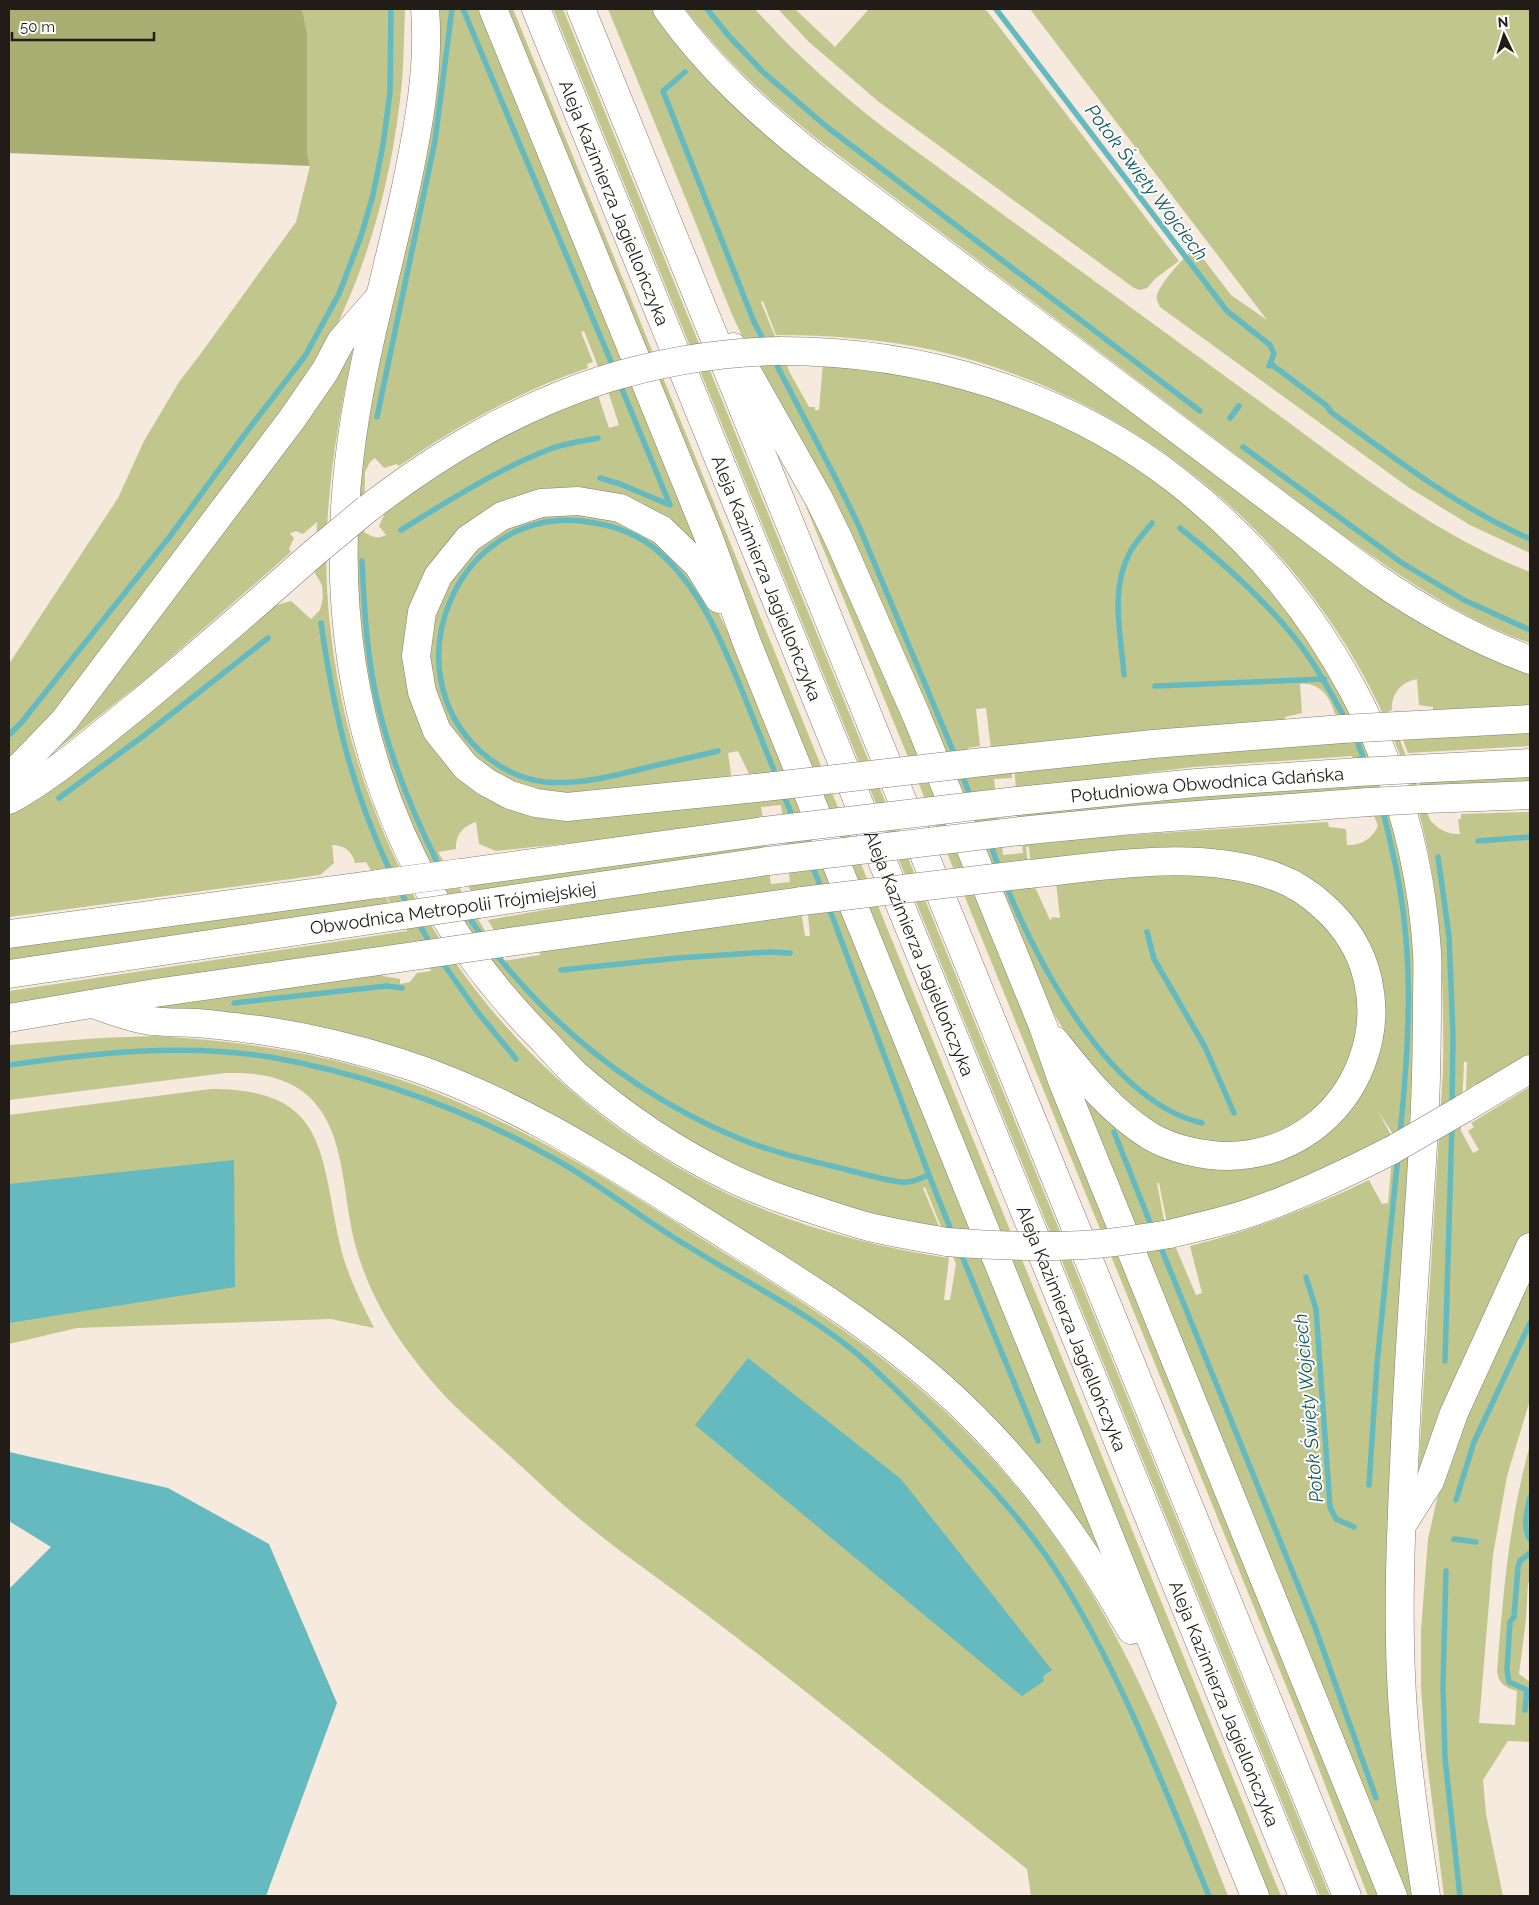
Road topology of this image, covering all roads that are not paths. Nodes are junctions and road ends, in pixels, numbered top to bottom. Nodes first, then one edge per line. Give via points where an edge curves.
1 (425, 9) edge
2 (493, 9) edge
3 (536, 9) edge
4 (581, 9) edge
5 (667, 9) edge
6 (677, 248) junction
7 (381, 296) junction
8 (748, 643) junction
9 (1530, 660) edge
10 (1530, 719) edge
11 (1530, 763) edge
12 (9, 778) edge
13 (1530, 795) edge
14 (9, 800) edge
15 (886, 816) joint
16 (898, 844) joint
17 (9, 934) edge
18 (9, 974) edge
19 (92, 1004) junction
20 (9, 1018) edge
21 (1043, 1026) junction
22 (1530, 1069) edge
23 (1530, 1247) edge
24 (1401, 1526) junction
25 (1185, 1724) junction
26 (1255, 1896) edge
27 (1304, 1896) edge
28 (1347, 1896) edge
29 (1393, 1896) edge
30 (1426, 1896) edge

1 - 7 highway via 424,84 412,157
2 - 8 highway via 709,538
3 - 27 highway, Aleja Kazimierza Jagiellończyka
4 - 6 highway
5 - 9 highway via 727,80 761,114 824,164 1373,576 1445,622 1488,644
6 - 21 highway via 835,532 917,717
6 - 28 highway
7 - 12 highway via 341,341 292,419 64,722
7 - 22 highway, bridge via 358,401 344,499 343,566 345,616 357,697 377,772 401,834 432,896 460,942 512,1010 575,1073 636,1121 732,1178 796,1205 874,1229 947,1242 1026,1247 1099,1244 1169,1234 1244,1214 1314,1189 1392,1150
8 - 10 highway, bridge via 698,565 662,530 620,508 578,501 541,503 502,516 468,538 438,576 422,612 416,656 422,692 437,730 466,767 510,795 567,807 1154,744
8 - 25 highway
11 - 15 highway, Południowa Obwodnica Gdańska, bridge via 1196,783
13 - 16 highway, Południowa Obwodnica Gdańska, bridge via 1369,802 1132,820
14 - 24 highway, bridge via 86,748 367,509 470,438 552,397 680,360 780,351 872,356 948,370 1065,412 1103,432 1166,473 1206,505 1267,565 1304,611 1353,688 1382,752 1401,806 1418,886 1427,952 1427,1068
15 - 17 highway, Obwodnica Metropolii Trójmiejskiej, bridge
16 - 18 highway, Obwodnica Metropolii Trójmiejskiej, bridge
19 - 20 highway
19 - 21 highway, bridge via 802,901 1028,874 1173,861 1234,866 1281,878 1315,898 1340,922 1367,973 1370,1021 1367,1047 1348,1091 1334,1110 1304,1134 1258,1154 1220,1156 1174,1147 1152,1137 1106,1101
19 - 25 highway via 150,1021 239,1028 324,1042 433,1074 511,1108 577,1143 790,1276 912,1362 955,1399 1004,1449 1086,1554
21 - 29 highway via 1062,1083
23 - 24 highway via 1454,1413 1430,1480
24 - 30 highway via 1402,1696
25 - 26 highway

